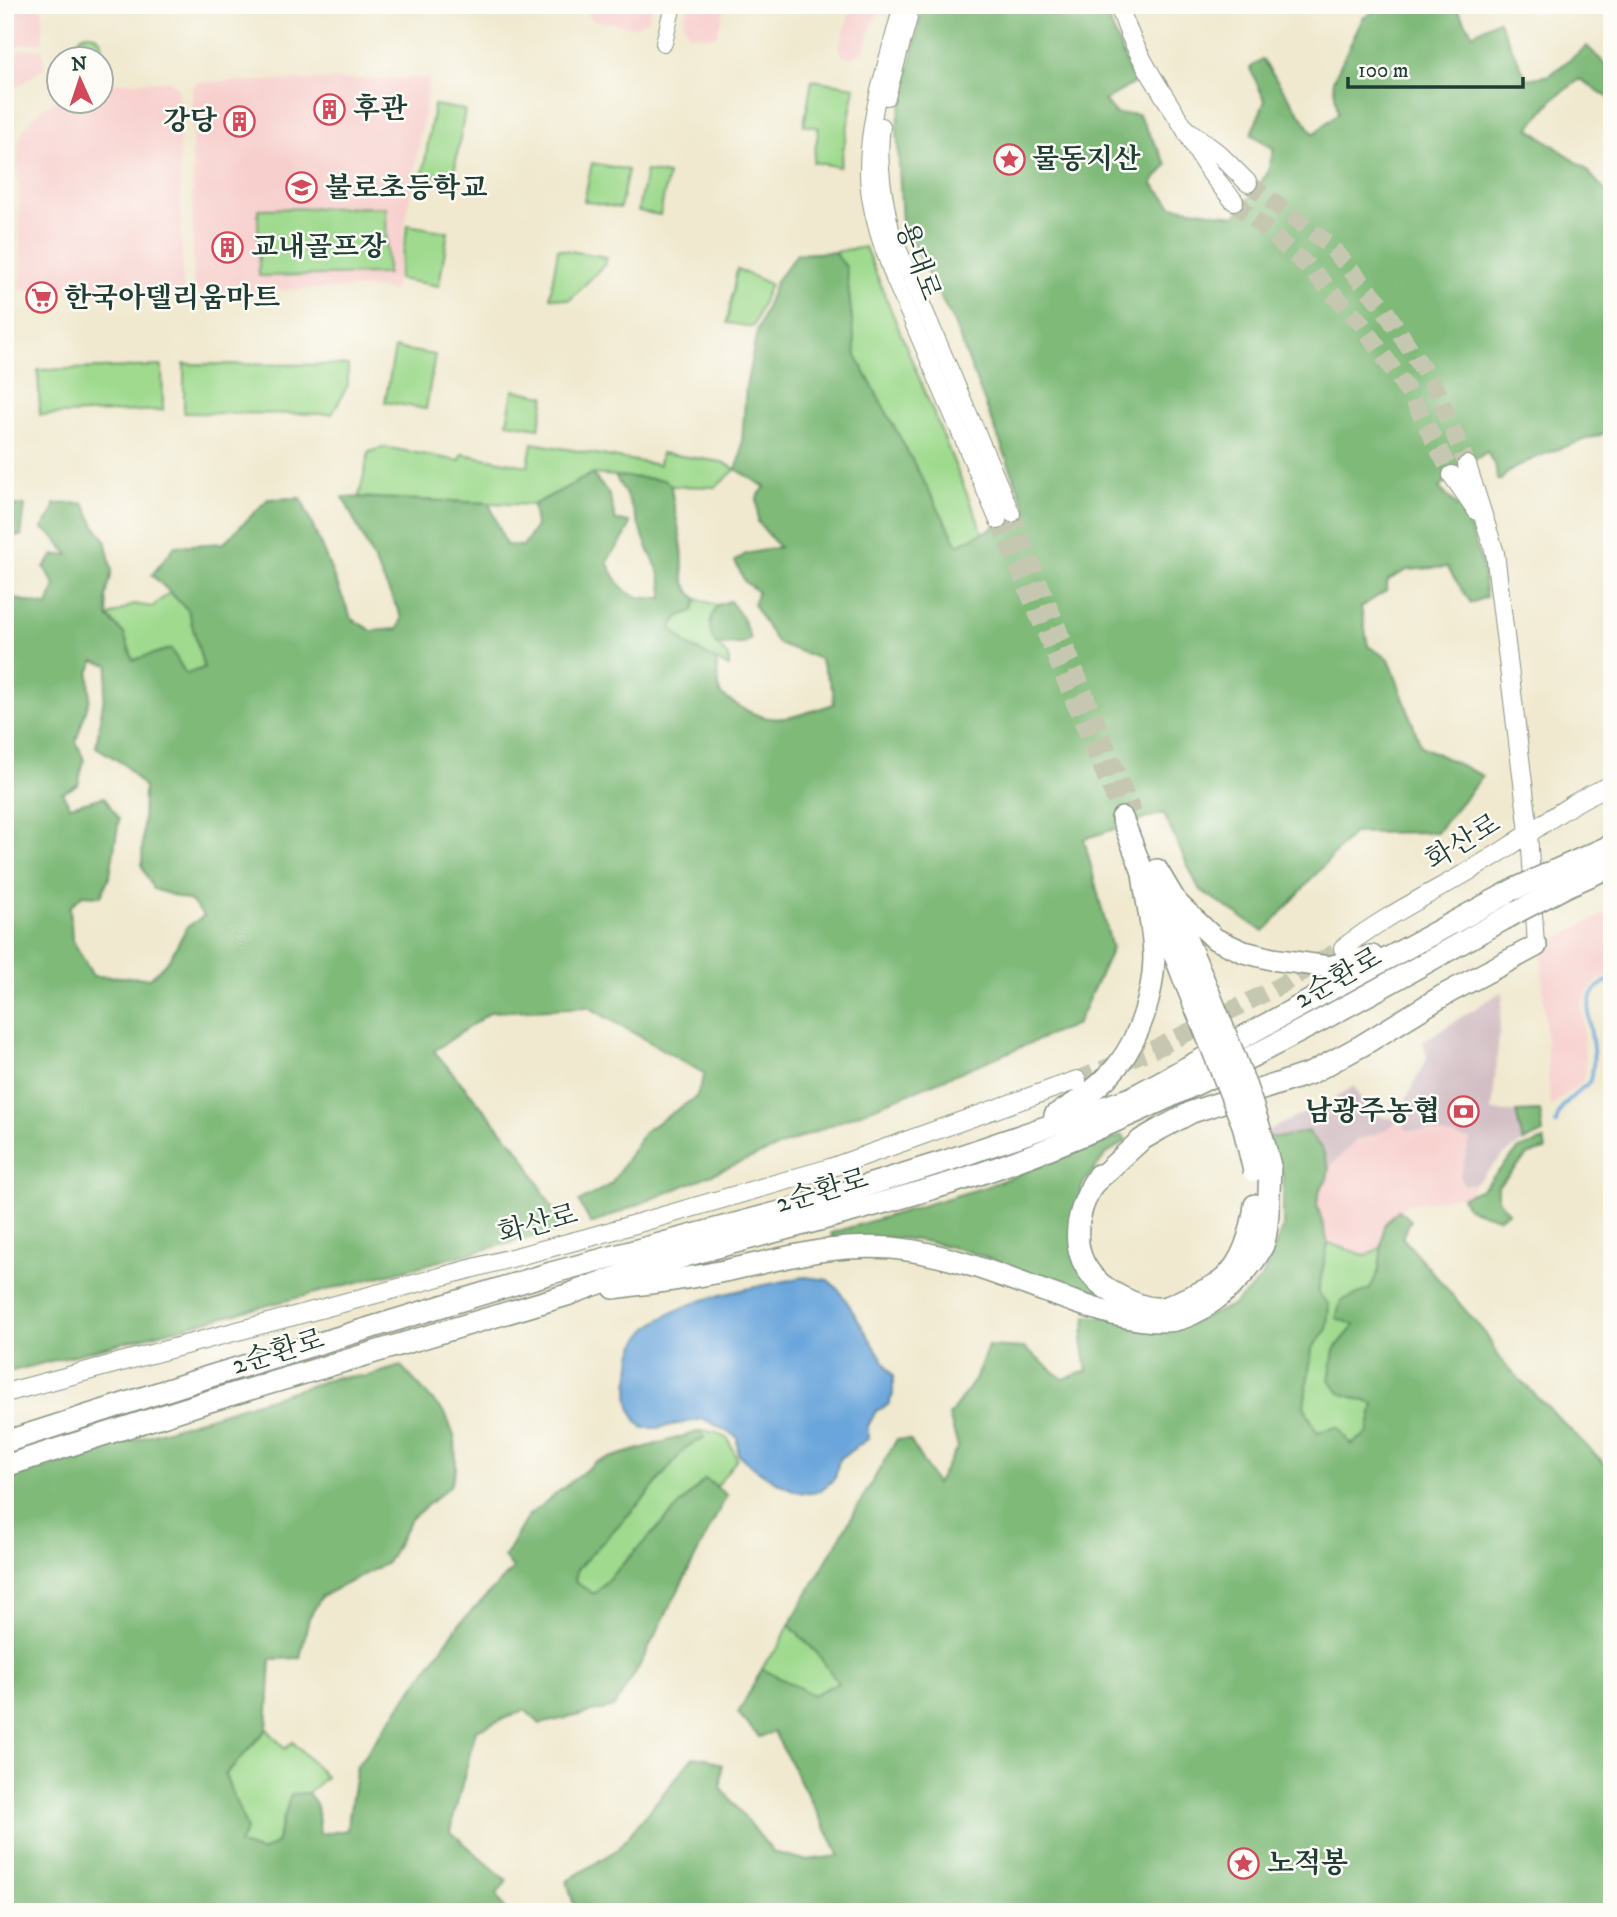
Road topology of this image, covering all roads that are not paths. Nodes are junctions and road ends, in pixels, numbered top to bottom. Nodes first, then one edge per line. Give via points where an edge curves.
1 (673, 5) edge
2 (902, 5) edge
3 (912, 5) edge
4 (1119, 5) edge
5 (664, 43) dead end
6 (1185, 128) junction
7 (1248, 183) tunnel mouth
8 (1234, 201) tunnel mouth
9 (1467, 464) tunnel mouth
10 (1452, 475) tunnel mouth
11 (1483, 520) junction
12 (1612, 785) edge
13 (1128, 816) tunnel mouth
14 (1529, 832) junction
15 (1612, 845) edge
16 (1612, 866) edge
17 (1150, 871) junction
18 (1559, 879) junction
19 (1480, 910) junction
20 (1536, 946) joint
21 (1343, 948) tunnel mouth
22 (1077, 1080) tunnel mouth
23 (1171, 1098) junction
24 (1262, 1168) junction
25 (1092, 1185) junction
26 (551, 1273) junction
27 (567, 1295) junction
28 (5, 1394) edge
29 (5, 1442) edge
30 (5, 1466) edge

1 - 5 street
2 - 3 street, 용대로 via 881,77 870,142 873,209 894,279 1005,518 892,234 885,206 881,137 887,94
4 - 6 main road via 1133,44
6 - 7 main road
6 - 8 main road via 1205,165
9 - 11 main road
10 - 11 main road
11 - 14 main road via 1501,588
12 - 14 main road, 화산로 via 1585,796
13 - 17 highway
14 - 20 street
14 - 21 main road, 화산로
15 - 18 highway, 2순환로
16 - 18 highway, 2순환로
17 - 19 highway via 1215,939 1263,957 1308,965 1355,962
17 - 24 highway, bridge via 1192,975 1252,1101
17 - 26 highway via 1154,959 1149,998 1118,1065 1074,1105 996,1138
18 - 19 highway, 2순환로, bridge via 1515,889
18 - 23 highway, 2순환로, bridge via 1517,912
19 - 26 highway, 2순환로 via 1131,1098 784,1211
20 - 25 highway via 1311,1073 1192,1112 1160,1129 1140,1140
22 - 28 main road, 화산로 via 831,1168
23 - 25 highway via 1107,1160
23 - 27 highway, 2순환로 via 978,1174 621,1275
24 - 25 highway via 1242,1253 1225,1279 1163,1308 1135,1305 1107,1290 1090,1272 1080,1254 1076,1226
24 - 27 highway via 1263,1244 1236,1284 1198,1312 1169,1321 1120,1317 984,1268 891,1248 834,1248 715,1273
26 - 29 highway, 2순환로
27 - 30 highway, 2순환로

